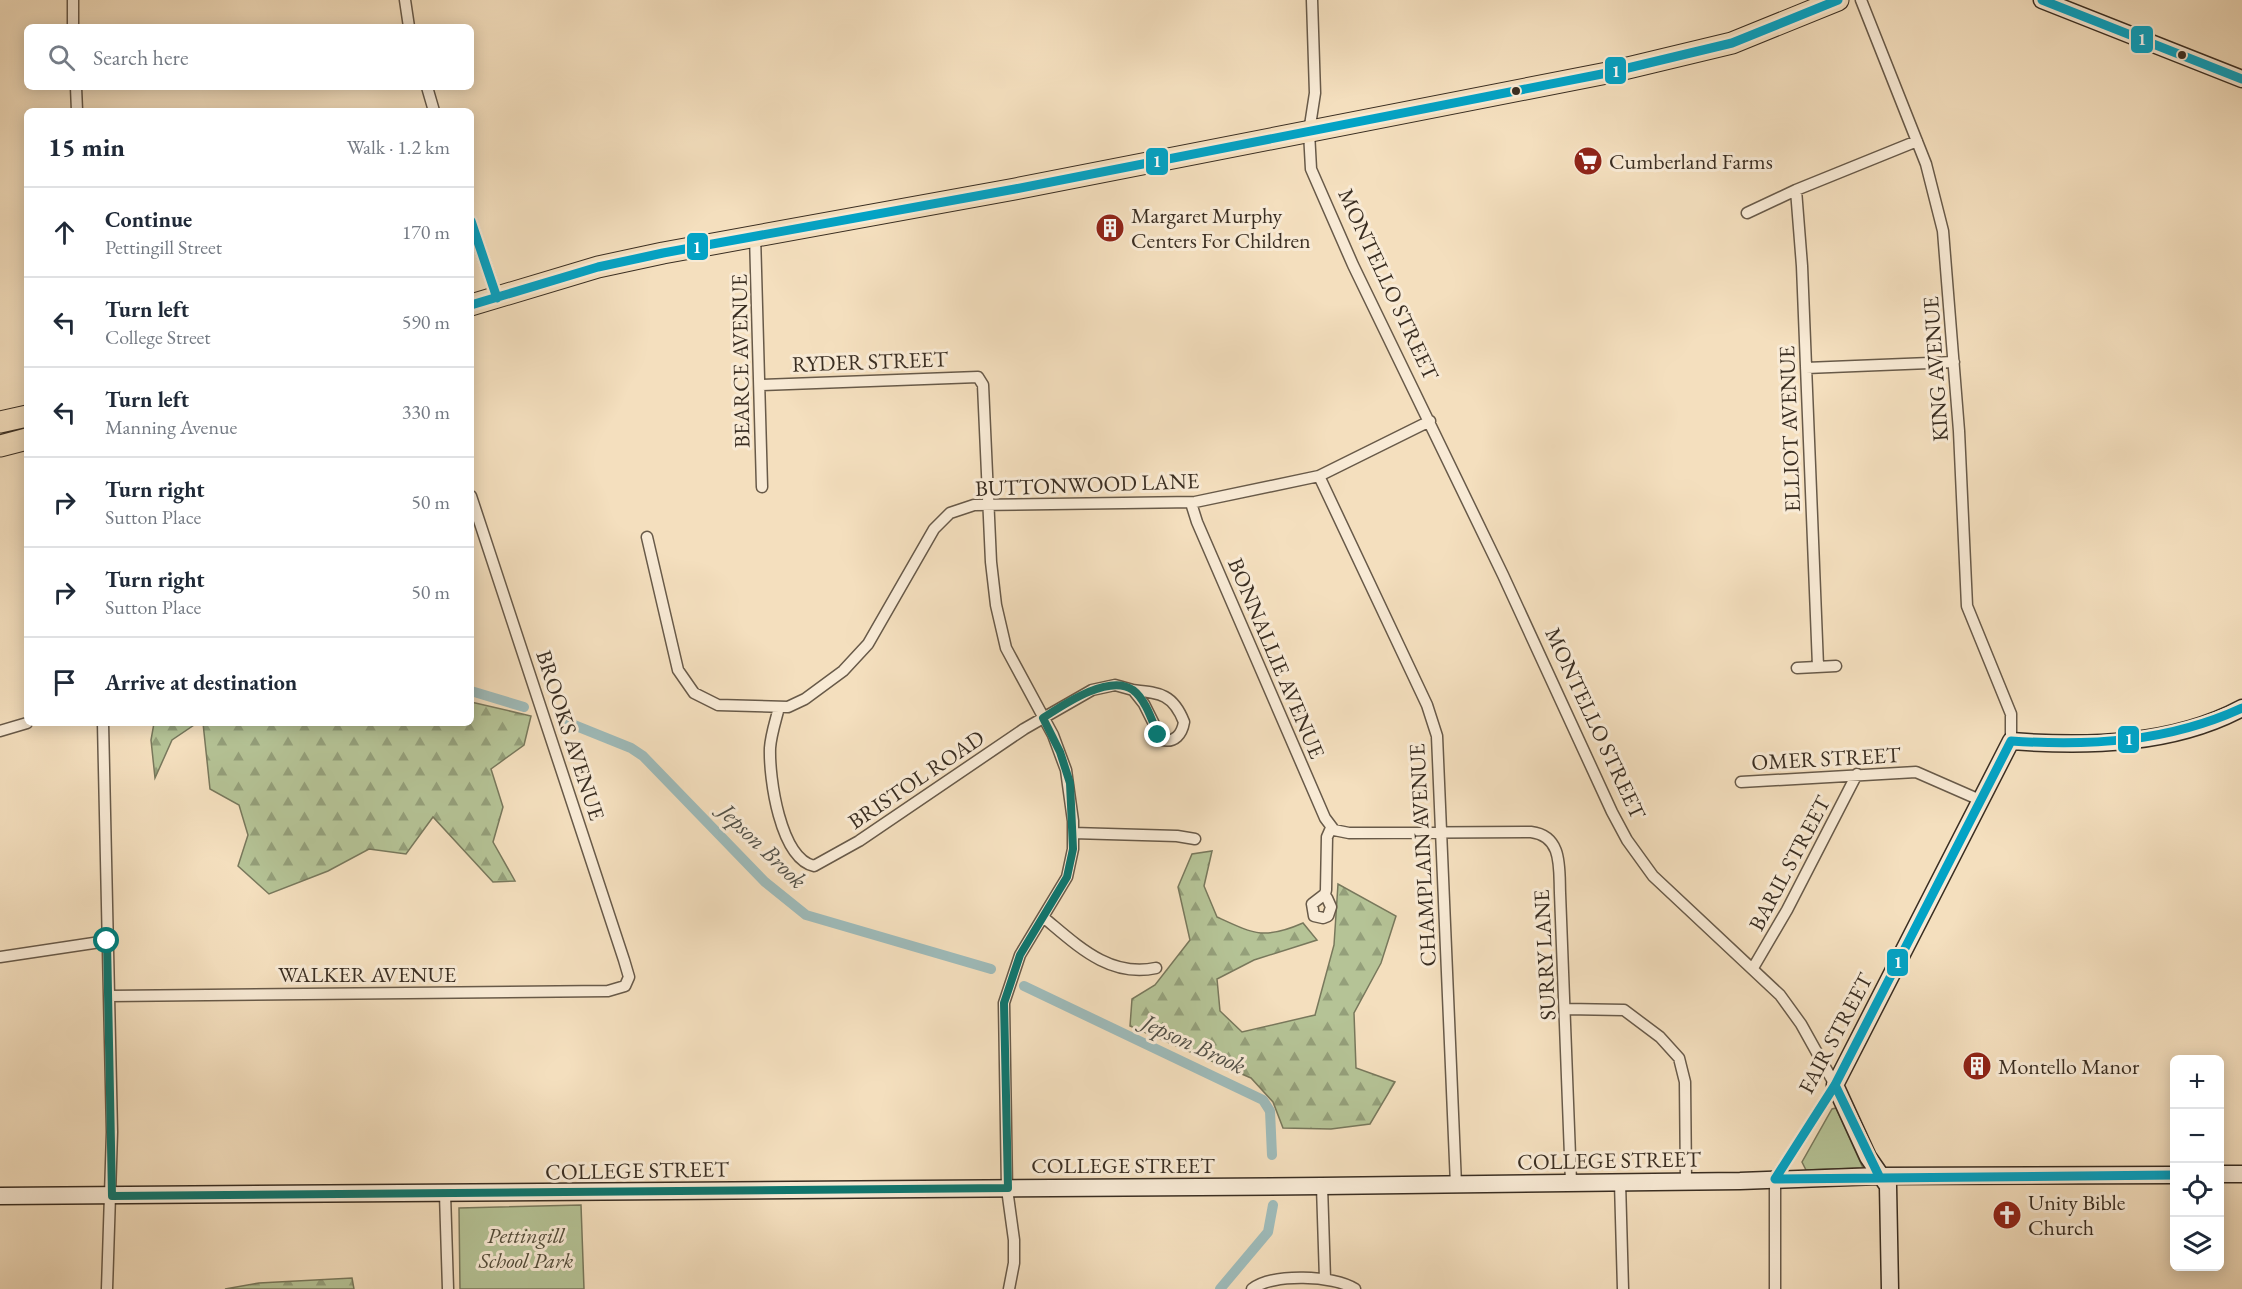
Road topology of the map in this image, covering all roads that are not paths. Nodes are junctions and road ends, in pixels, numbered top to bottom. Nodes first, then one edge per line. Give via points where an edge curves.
1 (74, 0) edge
2 (405, 0) edge
3 (1312, 0) edge
4 (1838, 0) edge
5 (1861, 0) edge
6 (2042, 0) edge
7 (73, 24) edge
8 (409, 24) edge
9 (2242, 79) edge
10 (76, 90) edge
11 (428, 90) edge
12 (77, 108) edge
13 (433, 108) edge
14 (1309, 132) junction
15 (1917, 141) junction
16 (1796, 190) junction
17 (1747, 213) dead end
18 (474, 230) edge
19 (755, 235) junction
20 (497, 298) junction
21 (474, 305) edge
22 (1954, 362) junction
23 (1806, 368) junction
24 (761, 384) junction
25 (24, 417) edge
26 (0, 422) edge
27 (1430, 422) junction
28 (24, 440) edge
29 (0, 446) edge
30 (1319, 476) junction
31 (762, 487) dead end
32 (1191, 503) junction
33 (474, 505) edge
34 (989, 505) junction
35 (646, 537) dead end
36 (1818, 666) junction
37 (1836, 666) dead end
38 (1797, 668) dead end
39 (1133, 690) junction
40 (779, 707) junction
41 (2242, 708) edge
42 (1043, 718) junction
43 (24, 724) edge
44 (103, 726) edge
45 (0, 731) edge
46 (2011, 741) junction
47 (1857, 774) junction
48 (1741, 782) dead end
49 (1980, 800) junction
50 (1331, 828) junction
51 (1442, 832) junction
52 (1073, 833) junction
53 (1195, 839) dead end
54 (1327, 898) dead end
55 (1043, 917) junction
56 (107, 941) junction
57 (0, 957) edge
58 (1156, 968) dead end
59 (1753, 968) junction
60 (626, 986) joint
61 (109, 996) junction
62 (1566, 1009) junction
63 (1836, 1085) junction
64 (2224, 1174) edge
65 (2242, 1174) edge
66 (2170, 1175) edge
67 (1879, 1176) junction
68 (1775, 1179) junction
69 (1571, 1182) junction
70 (1620, 1182) junction
71 (1686, 1182) junction
72 (1456, 1185) junction
73 (1322, 1186) junction
74 (1008, 1188) junction
75 (445, 1194) junction
76 (0, 1196) edge
77 (112, 1196) junction
78 (1325, 1279) junction
79 (107, 1289) edge
80 (448, 1289) edge
81 (1009, 1289) edge
82 (1252, 1289) edge
83 (1355, 1289) edge
84 (1623, 1289) edge
85 (1775, 1289) edge
86 (1890, 1289) edge

1 - 7 street
2 - 8 street
3 - 14 street, MONTELLO STREET via 1315,93
4 - 14 highway via 1753,35 1684,55
5 - 15 street, KING AVENUE
6 - 9 street
10 - 12 street
11 - 13 street
14 - 19 highway
14 - 27 street, MONTELLO STREET via 1309,158 1317,184
15 - 16 street
15 - 22 street, KING AVENUE via 1944,231
16 - 17 street
16 - 23 street, ELLIOT AVENUE
18 - 20 street
19 - 20 highway via 598,267
19 - 24 street, BEARCE AVENUE
20 - 21 highway
22 - 23 street
22 - 46 street, KING AVENUE via 1967,606 2011,714
23 - 36 street, ELLIOT AVENUE
24 - 31 street, BEARCE AVENUE
24 - 34 street, RYDER STREET via 980,378 985,406
25 - 26 highway
27 - 30 street, BUTTONWOOD LANE
27 - 59 street, MONTELLO STREET via 1627,840 1653,876
28 - 29 highway
30 - 32 street, BUTTONWOOD LANE
30 - 51 street, CHAMPLAIN AVENUE via 1434,724
32 - 34 street, BUTTONWOOD LANE
32 - 50 street, BONNALLIE AVENUE
33 - 60 street, BROOKS AVENUE via 624,960 629,977
34 - 40 street, BUTTONWOOD LANE via 965,507 943,519 928,537 880,626 856,658 824,687 794,705
34 - 42 street via 996,605 1006,648
35 - 40 street via 684,683 718,705
36 - 37 street
36 - 38 street
39 - 39 street, BRISTOL ROAD via 1162,740 1171,741 1179,735 1184,722 1167,696
39 - 42 street, BRISTOL ROAD via 1100,688
40 - 42 street, BRISTOL ROAD via 770,750 776,804 795,851 808,864 822,864
41 - 46 street via 2193,729 2153,737 2060,743
42 - 52 street via 1070,783
43 - 45 street
44 - 56 street
46 - 49 street, FAIR STREET
47 - 48 street, OMER STREET
47 - 49 street, OMER STREET via 1916,772
47 - 59 street, BARIL STREET
49 - 63 street, FAIR STREET
50 - 51 street via 1349,833
50 - 54 street via 1327,837 1326,890 1312,904 1314,916 1323,918 1331,912
51 - 62 street, SURRY LANE via 1531,832 1550,838 1558,858
51 - 72 street, CHAMPLAIN AVENUE
52 - 53 street
52 - 55 street via 1067,877
55 - 58 street via 1096,959 1132,971
55 - 74 street via 1020,955 1004,1003
56 - 57 street
56 - 61 street
59 - 63 street, MONTELLO STREET via 1801,1024
60 - 61 street, WALKER AVENUE via 608,991
61 - 77 street
62 - 69 street, SURRY LANE
62 - 71 street via 1624,1010 1679,1058 1685,1082
63 - 67 street, MONTELLO STREET
63 - 68 street, FAIR STREET
64 - 65 street
66 - 67 street, COLLEGE STREET
67 - 68 street, COLLEGE STREET
67 - 86 street, MONTELLO STREET via 1888,1186
68 - 71 street, COLLEGE STREET
68 - 85 street
69 - 70 street, COLLEGE STREET
69 - 72 street, COLLEGE STREET
70 - 71 street, COLLEGE STREET
70 - 84 street
72 - 73 street, COLLEGE STREET
73 - 74 street, COLLEGE STREET
73 - 78 street
74 - 75 street, COLLEGE STREET
74 - 81 street via 1014,1240
75 - 77 street, COLLEGE STREET
75 - 80 street
76 - 77 street, COLLEGE STREET
77 - 79 street
78 - 82 street via 1270,1280
78 - 83 street

